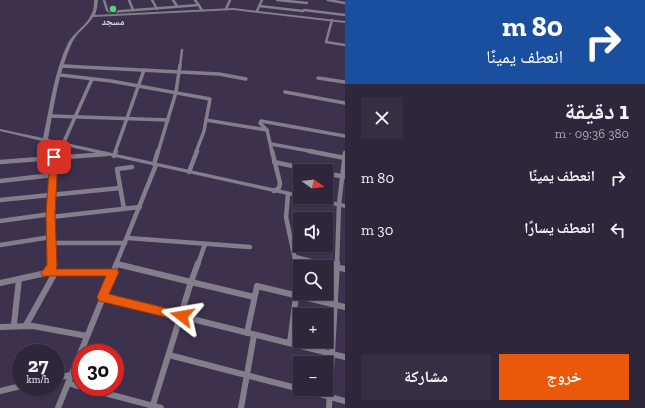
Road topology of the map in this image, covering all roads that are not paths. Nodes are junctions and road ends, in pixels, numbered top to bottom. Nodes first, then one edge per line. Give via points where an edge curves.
1 (96, 0) edge
2 (104, 0) edge
3 (129, 0) edge
4 (152, 0) edge
5 (173, 0) edge
6 (196, 0) edge
7 (230, 0) edge
8 (262, 0) edge
9 (276, 0) edge
10 (328, 0) edge
11 (308, 2) edge
12 (345, 2) edge
13 (198, 5) junction
14 (177, 6) junction
15 (260, 6) junction
16 (156, 8) junction
17 (226, 9) junction
18 (133, 10) junction
19 (202, 10) junction
20 (257, 10) junction
21 (304, 10) junction
22 (158, 12) junction
23 (345, 15) edge
24 (93, 16) junction
25 (301, 16) junction
26 (332, 20) junction
27 (345, 22) edge
28 (345, 45) edge
29 (182, 50) dead end
30 (62, 66) junction
31 (144, 70) junction
32 (178, 72) junction
33 (60, 75) junction
34 (318, 78) dead end
35 (92, 79) junction
36 (246, 79) dead end
37 (345, 82) edge
38 (140, 87) junction
39 (176, 92) junction
40 (285, 92) dead end
41 (345, 103) edge
42 (51, 116) junction
43 (75, 117) junction
44 (128, 119) junction
45 (168, 120) junction
46 (206, 120) junction
47 (0, 130) edge
48 (267, 130) junction
49 (345, 136) edge
50 (45, 141) junction
51 (63, 144) junction
52 (271, 144) junction
53 (345, 153) edge
54 (107, 154) junction
55 (114, 156) junction
56 (54, 157) junction
57 (41, 158) junction
58 (344, 158) edge
59 (0, 162) edge
60 (274, 162) junction
61 (155, 164) junction
62 (293, 166) edge
63 (132, 167) dead end
64 (189, 172) junction
65 (53, 175) junction
66 (333, 175) edge
67 (344, 177) edge
68 (0, 181) edge
69 (120, 188) junction
70 (274, 191) junction
71 (288, 194) junction
72 (52, 195) junction
73 (293, 195) edge
74 (0, 200) edge
75 (342, 205) edge
76 (140, 207) junction
77 (124, 209) junction
78 (51, 215) junction
79 (0, 221) edge
80 (51, 237) junction
81 (127, 240) junction
82 (51, 243) junction
83 (205, 244) junction
84 (0, 245) edge
85 (250, 247) dead end
86 (295, 257) junction
87 (295, 260) edge
88 (117, 264) junction
89 (337, 267) junction
90 (345, 269) edge
91 (113, 272) junction
92 (46, 273) junction
93 (55, 273) junction
94 (19, 279) junction
95 (191, 282) junction
96 (0, 283) edge
97 (293, 295) edge
98 (103, 297) junction
99 (254, 297) junction
100 (295, 300) edge
101 (313, 300) edge
102 (335, 305) junction
103 (345, 307) edge
104 (182, 316) junction
105 (14, 324) junction
106 (26, 324) junction
107 (0, 327) edge
108 (250, 334) junction
109 (87, 336) junction
110 (290, 343) junction
111 (169, 354) junction
112 (333, 354) junction
113 (345, 357) edge
114 (71, 375) junction
115 (247, 375) junction
116 (64, 376) edge
117 (68, 383) junction
118 (72, 384) edge
119 (293, 387) edge
120 (12, 388) edge
121 (0, 391) edge
122 (114, 396) edge
123 (329, 396) joint
124 (345, 401) edge
125 (153, 407) edge
126 (58, 408) edge
127 (161, 408) edge
128 (241, 408) edge
129 (329, 408) edge

1 - 24 street
2 - 18 street via 107,11
3 - 18 street
4 - 16 street
5 - 14 street
6 - 13 street
7 - 17 street
8 - 15 street
9 - 11 street
10 - 12 street
11 - 21 street
13 - 14 street
13 - 19 street
14 - 16 street
15 - 20 street
15 - 21 street
16 - 18 street
16 - 22 street
17 - 19 street
17 - 20 street
19 - 22 street
20 - 25 street
21 - 23 street
21 - 25 street
22 - 24 street
24 - 30 street via 70,42
25 - 26 street
26 - 27 street
26 - 28 street via 326,42
29 - 32 street
30 - 31 street
30 - 33 street
31 - 32 street
31 - 38 street
32 - 36 street via 219,74
32 - 39 street
33 - 35 street
33 - 42 street
34 - 37 street
35 - 38 street
35 - 43 street
38 - 39 street
38 - 44 street
39 - 45 street
39 - 46 street via 210,99
40 - 41 street
42 - 43 street
42 - 50 street
43 - 44 street
43 - 51 street
44 - 45 street
44 - 55 street
45 - 61 street
46 - 48 street
46 - 64 street
47 - 50 street
48 - 49 street via 261,121
48 - 52 street
50 - 51 street
50 - 57 street
51 - 54 street
52 - 58 street
52 - 60 street
53 - 58 street
54 - 55 street
54 - 56 street
55 - 61 street
56 - 57 street
56 - 65 street
57 - 59 street
58 - 67 street
60 - 62 street
60 - 70 street via 280,183 279,188
61 - 64 street
61 - 76 street
63 - 69 street via 117,169
64 - 70 street
65 - 68 street
65 - 72 street
66 - 67 street
67 - 75 street
69 - 72 street
69 - 77 street
70 - 71 street
71 - 73 street
71 - 86 street via 286,217
72 - 74 street
72 - 78 street
75 - 89 street
76 - 77 street
76 - 81 street
77 - 78 street
78 - 79 street
78 - 80 street
80 - 82 street
80 - 84 street
81 - 82 street
81 - 83 street
81 - 88 street
82 - 92 street via 52,266
83 - 85 street
83 - 95 street
86 - 87 street
86 - 89 street
88 - 91 street
88 - 95 street
89 - 90 street
89 - 102 street
91 - 93 street
91 - 98 street
92 - 93 street
92 - 94 street
93 - 106 street
94 - 96 street
94 - 105 street
95 - 99 street
95 - 104 street
97 - 99 street via 256,286
98 - 104 street
98 - 109 street
99 - 108 street
100 - 110 street
101 - 102 street
102 - 103 street
102 - 112 street
104 - 108 street
104 - 111 street
105 - 106 street
105 - 107 street
106 - 109 street
108 - 110 street
108 - 115 street
109 - 114 street
110 - 112 street
111 - 115 street
111 - 125 street
112 - 113 street
114 - 116 street
114 - 117 street
115 - 119 street
115 - 128 street
117 - 118 street
117 - 126 street
120 - 121 street
122 - 125 street
123 - 124 street
123 - 129 street
125 - 127 street

